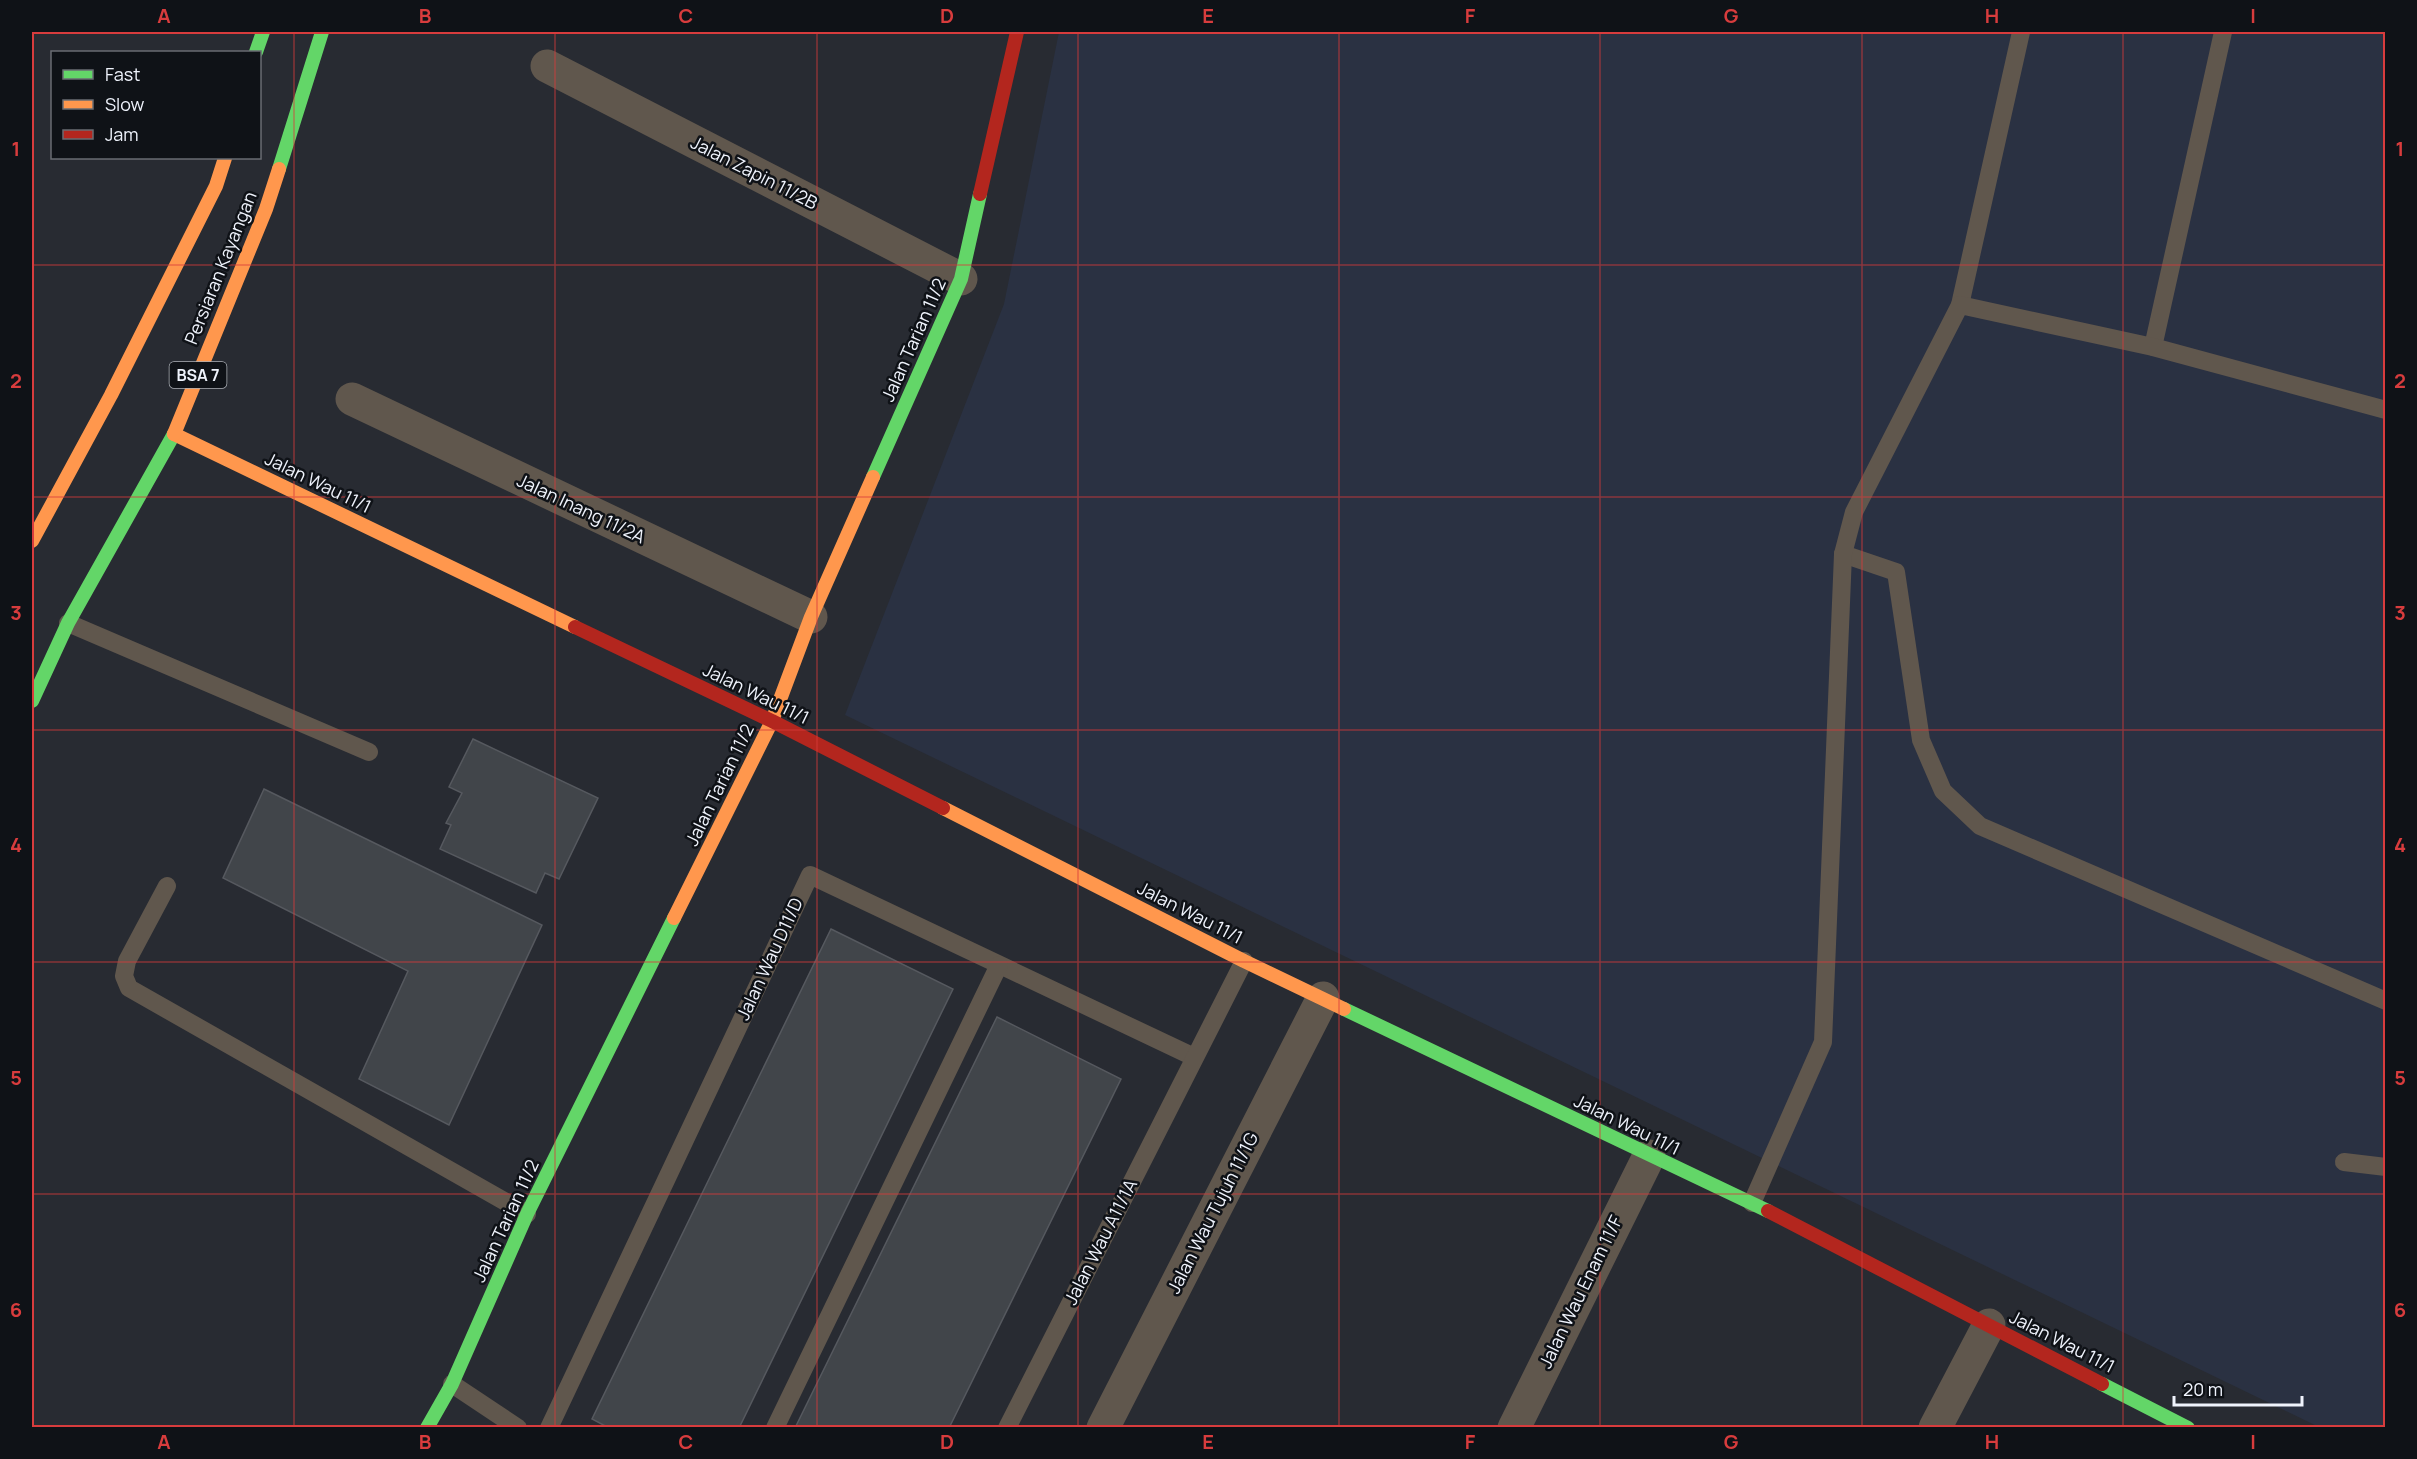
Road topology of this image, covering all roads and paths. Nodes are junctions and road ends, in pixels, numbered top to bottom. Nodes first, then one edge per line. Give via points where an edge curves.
1 (262, 32) edge
2 (322, 32) edge
3 (1017, 32) edge
4 (2021, 32) edge
5 (2223, 32) edge
6 (256, 51) edge
7 (547, 66) dead end
8 (225, 159) edge
9 (961, 279) junction
10 (1960, 305) junction
11 (2153, 347) junction
12 (352, 399) dead end
13 (2385, 410) edge
14 (174, 434) junction
15 (32, 541) edge
16 (1843, 554) junction
17 (810, 617) junction
18 (68, 623) junction
19 (32, 701) edge
20 (772, 721) junction
21 (369, 752) dead end
22 (167, 886) dead end
23 (1244, 961) junction
24 (999, 965) junction
25 (1323, 998) junction
26 (2385, 1001) edge
27 (1194, 1057) junction
28 (1649, 1156) junction
29 (2344, 1162) dead end
30 (2385, 1167) edge
31 (1752, 1203) junction
32 (527, 1214) junction
33 (1989, 1325) junction
34 (452, 1384) junction
35 (427, 1428) edge
36 (518, 1428) edge
37 (549, 1428) edge
38 (775, 1428) edge
39 (1007, 1428) edge
40 (1103, 1428) edge
41 (1514, 1428) edge
42 (1935, 1428) edge
43 (2188, 1428) edge

1 - 6 street
2 - 14 street, Persiaran Kayangan / BSA 7 via 266,209
3 - 9 street, Jalan Tarian 11/2
4 - 10 lane
5 - 11 lane
7 - 9 street, Jalan Zapin 11/2B
8 - 15 street, Persiaran Kayangan via 216,186 111,395
9 - 17 street, Jalan Tarian 11/2
10 - 11 lane
10 - 16 lane via 1854,512
11 - 13 lane
12 - 17 street, Jalan Inang 11/2A
14 - 18 street, Persiaran Kayangan / BSA 7
14 - 20 street, Jalan Wau 11/1
16 - 26 lane via 1896,572 1921,740 1944,791 1980,826
16 - 31 lane via 1823,1042
17 - 20 street, Jalan Tarian 11/2
18 - 19 street, Persiaran Kayangan / BSA 7
18 - 21 lane
20 - 23 street, Jalan Wau 11/1
20 - 32 street, Jalan Tarian 11/2
22 - 32 lane via 127,961 124,976 129,988
23 - 25 street, Jalan Wau 11/1
23 - 27 lane, Jalan Wau A11/1A
24 - 27 lane, Jalan Wau D11/D
24 - 37 lane, Jalan Wau D11/D via 810,875
24 - 38 lane
25 - 28 street, Jalan Wau 11/1
25 - 40 street, Jalan Wau Tujuh 11/1G
27 - 39 lane, Jalan Wau A11/1A
28 - 31 street, Jalan Wau 11/1
28 - 41 street, Jalan Wau Enam 11/F
29 - 30 lane
31 - 33 street, Jalan Wau 11/1
32 - 34 street, Jalan Tarian 11/2
33 - 42 street
33 - 43 street, Jalan Wau 11/1
34 - 35 street, Jalan Tarian 11/2
34 - 36 lane

